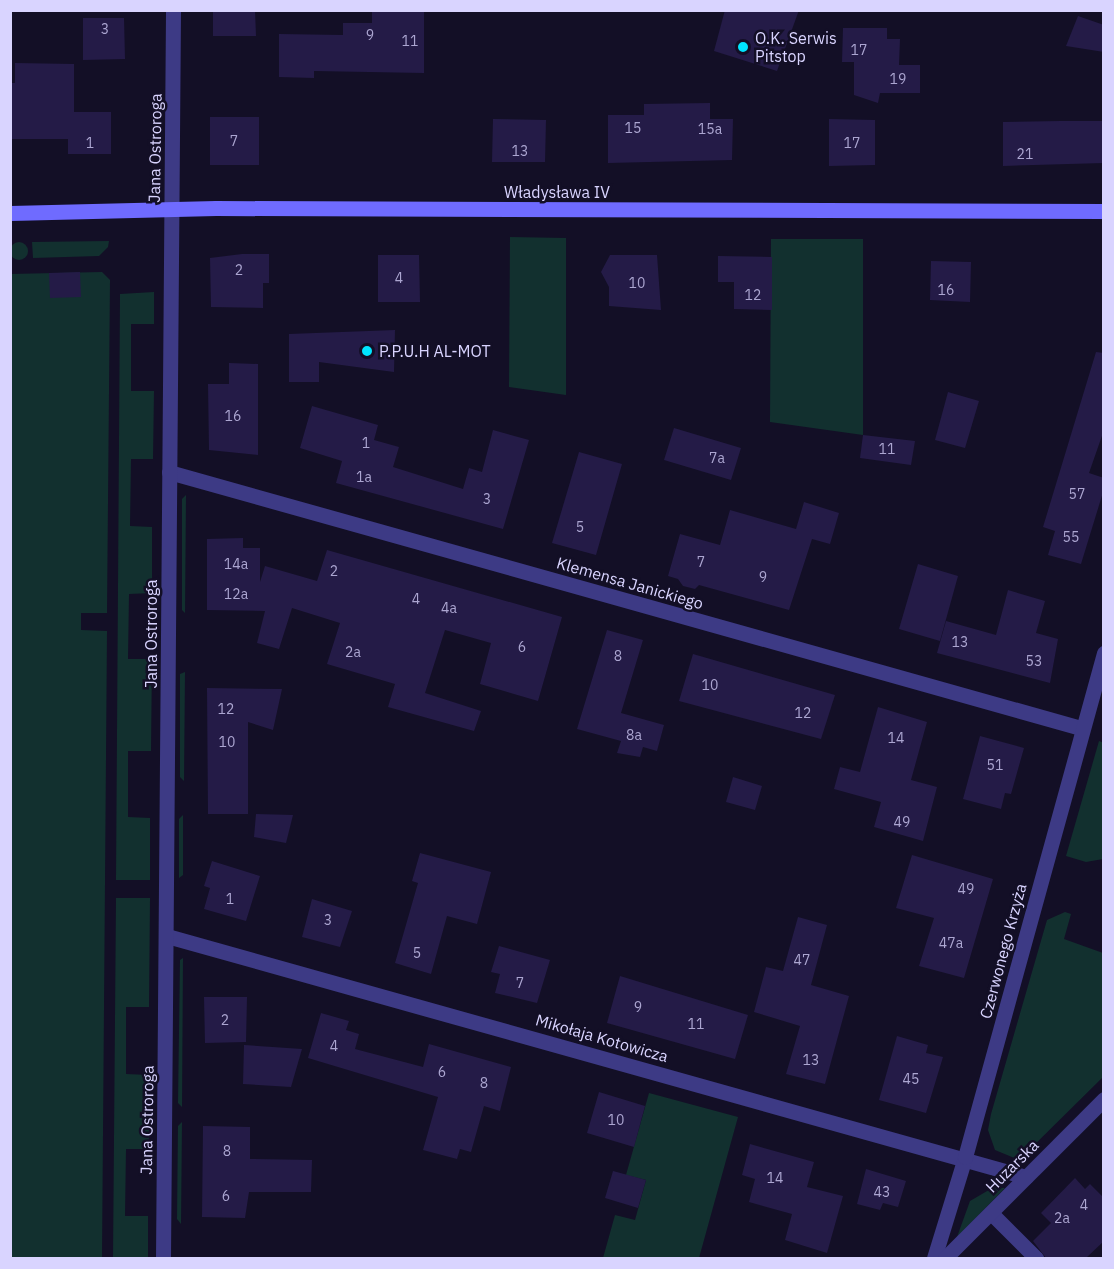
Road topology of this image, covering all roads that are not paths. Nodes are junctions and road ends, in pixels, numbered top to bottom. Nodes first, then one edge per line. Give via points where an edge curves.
1 (173, 10) edge
2 (172, 210) junction
3 (1104, 211) edge
4 (10, 213) edge
5 (169, 472) junction
6 (1104, 653) edge
7 (1081, 728) junction
8 (167, 936) junction
9 (1104, 1099) edge
10 (965, 1157) junction
11 (1026, 1177) junction
12 (991, 1212) junction
13 (163, 1258) edge
14 (934, 1258) edge
15 (945, 1258) edge
16 (1036, 1258) edge

1 - 2 street, Jana Ostroroga
2 - 3 street, Władysława IV
2 - 4 street, Władysława IV
2 - 5 street, Jana Ostroroga
5 - 7 street, Klemensa Janickiego
5 - 8 street, Jana Ostroroga
6 - 7 street, Czerwonego Krzyża
7 - 10 street, Czerwonego Krzyża
8 - 10 street, Mikołaja Kotowicza
8 - 13 street, Jana Ostroroga
9 - 11 street, Huzarska
10 - 11 street, Mikołaja Kotowicza
10 - 14 street, Czerwonego Krzyża
11 - 12 street, Huzarska
12 - 15 street, Huzarska
12 - 16 street

